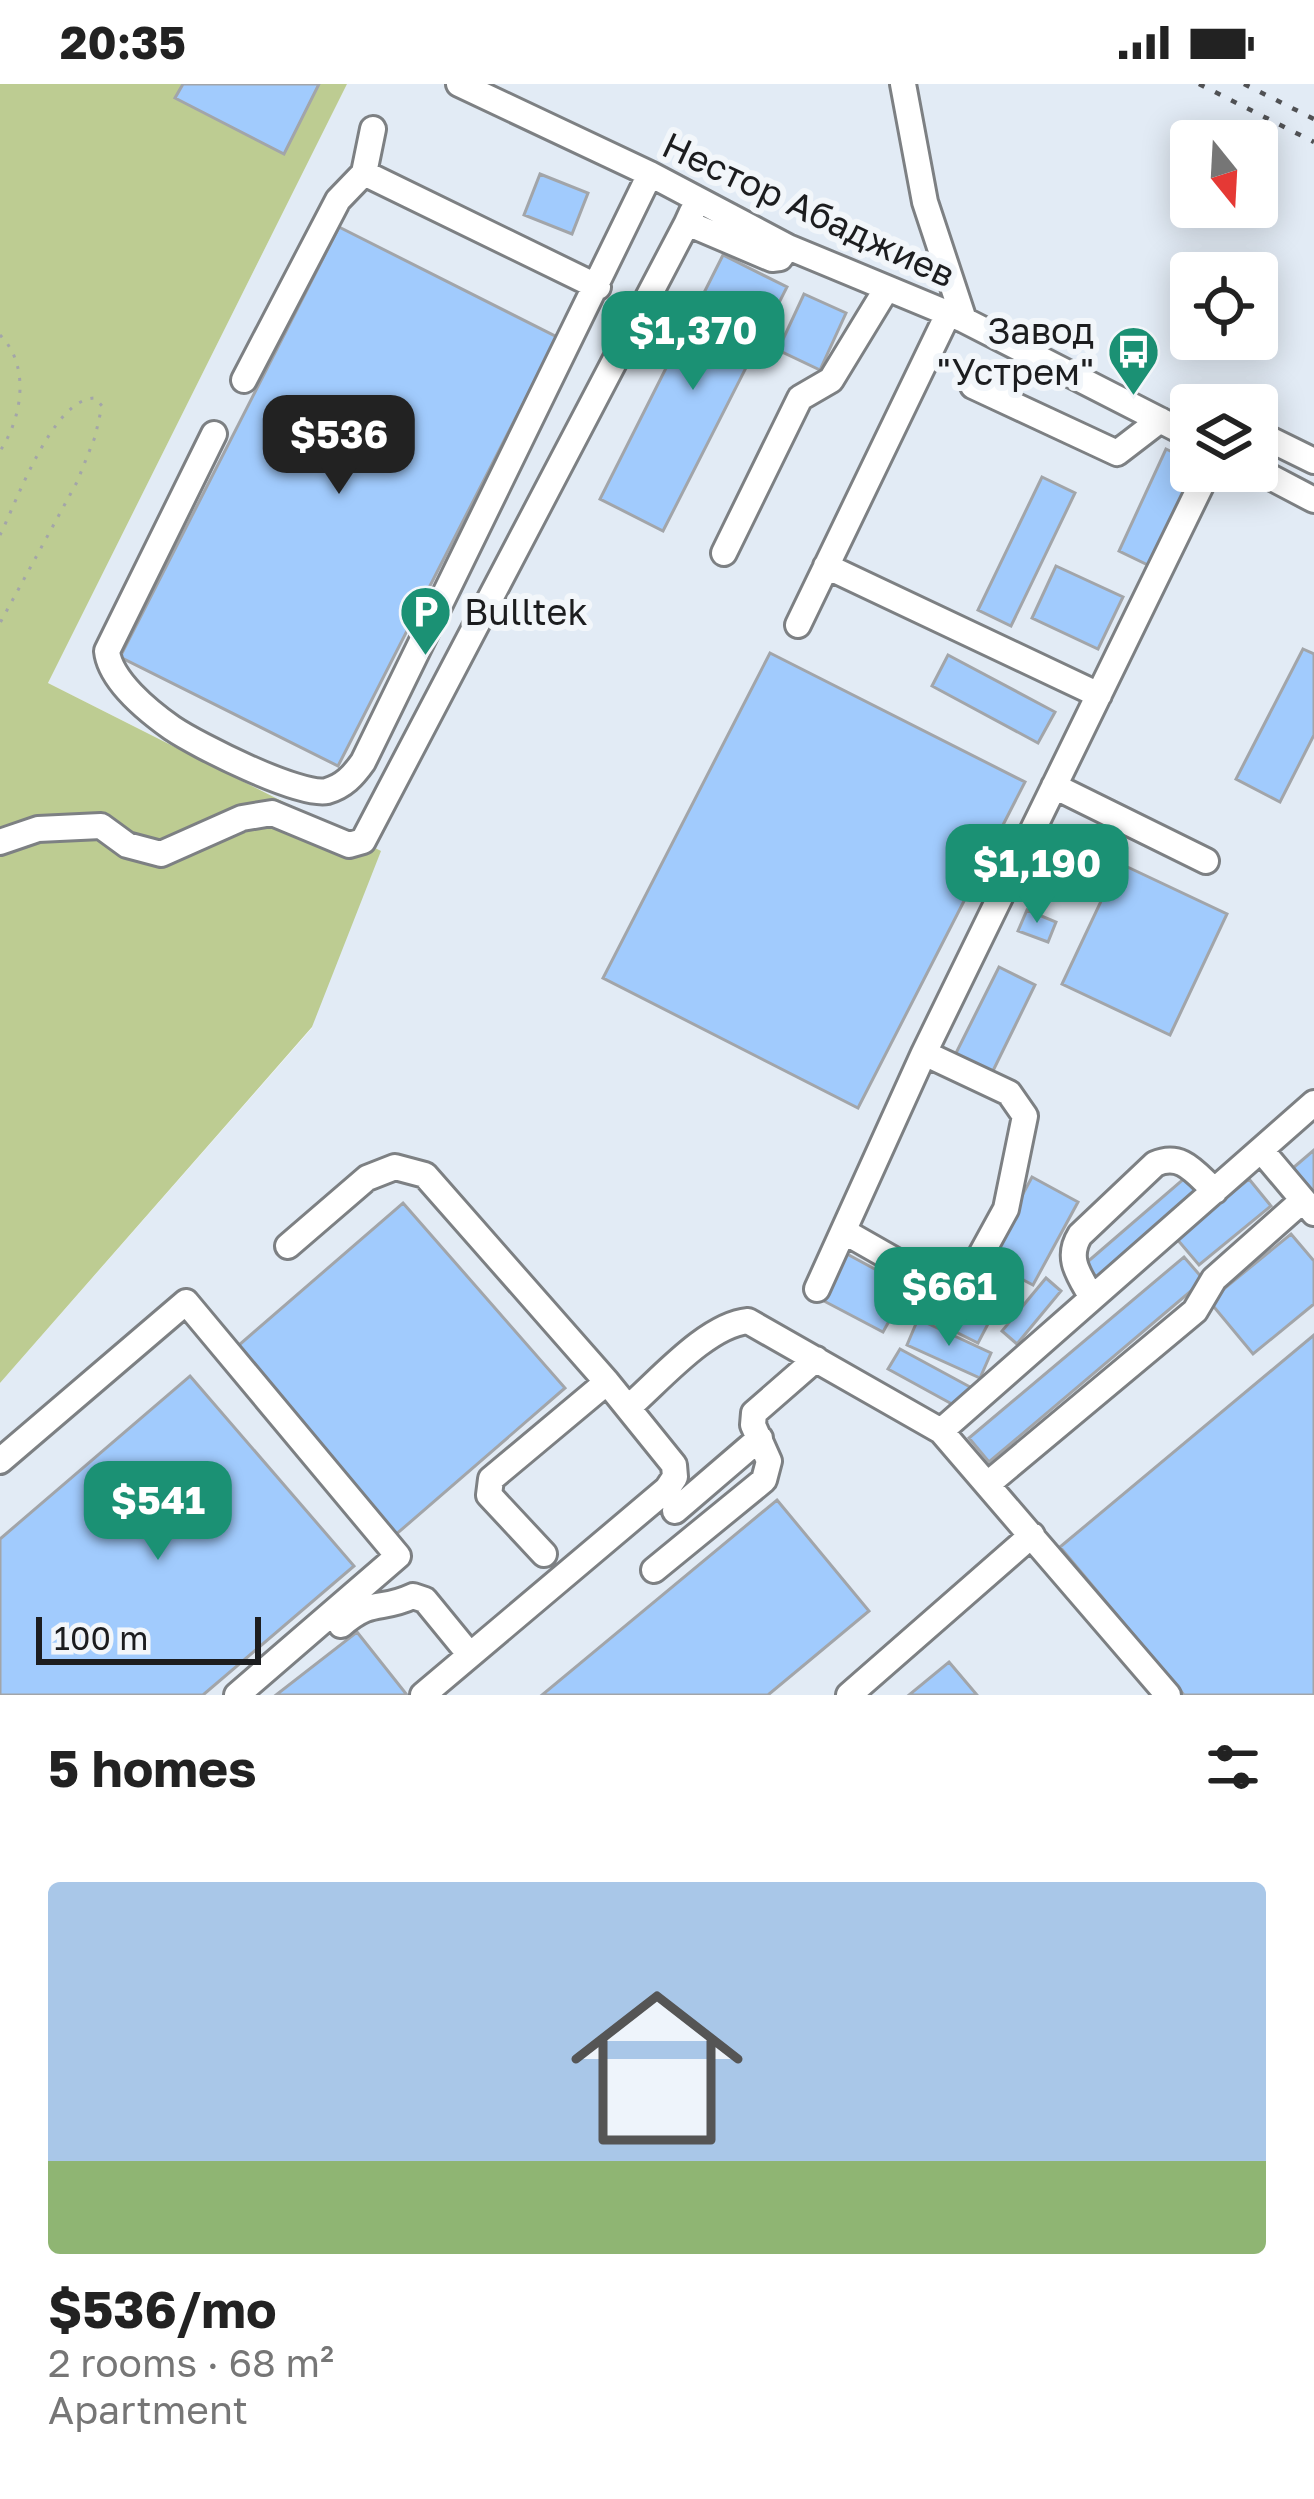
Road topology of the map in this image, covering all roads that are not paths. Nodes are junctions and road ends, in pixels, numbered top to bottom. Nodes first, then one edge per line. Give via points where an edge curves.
1 (459, 84) edge
2 (903, 84) edge
3 (373, 129) dead end
4 (364, 173) junction
5 (650, 174) junction
6 (698, 199) junction
7 (687, 223) junction
8 (788, 247) junction
9 (598, 287) junction
10 (887, 288) junction
11 (956, 317) junction
12 (244, 380) dead end
13 (973, 386) dead end
14 (1160, 419) junction
15 (1170, 424) edge
16 (214, 434) dead end
17 (1278, 443) edge
18 (1314, 461) edge
19 (1278, 481) edge
20 (1198, 492) edge
21 (1314, 500) edge
22 (724, 553) dead end
23 (826, 566) junction
24 (798, 625) dead end
25 (1099, 695) junction
26 (1054, 786) junction
27 (0, 842) edge
28 (1205, 862) dead end
29 (923, 1053) junction
30 (1314, 1102) edge
31 (1262, 1150) junction
32 (1215, 1191) junction
33 (1308, 1207) edge
34 (845, 1232) junction
35 (288, 1246) dead end
36 (817, 1289) dead end
37 (1092, 1298) junction
38 (816, 1359) junction
39 (607, 1382) junction
40 (629, 1407) junction
41 (941, 1431) junction
42 (760, 1438) junction
43 (0, 1461) edge
44 (989, 1483) junction
45 (675, 1511) dead end
46 (1032, 1535) junction
47 (544, 1554) dead end
48 (655, 1570) dead end
49 (470, 1655) junction
50 (425, 1694) edge
51 (237, 1695) edge
52 (259, 1695) edge
53 (849, 1695) edge
54 (1168, 1695) edge

1 - 5 street, Нестор Абаджиев
2 - 11 street
3 - 4 street
4 - 9 street
4 - 12 street via 338,200
5 - 6 street, Нестор Абаджиев
5 - 9 street
6 - 7 street
6 - 8 street, Нестор Абаджиев
7 - 8 street via 772,259
7 - 27 street via 362,841 350,845 272,813 161,854 127,845 101,826 38,829
8 - 10 street, Нестор Абаджиев
9 - 16 street via 363,762 350,781 324,792 293,789 172,728 108,665 107,651
10 - 11 street, Нестор Абаджиев
10 - 22 street via 831,380 800,398
11 - 14 street, Нестор Абаджиев
11 - 23 street
13 - 14 street via 1117,453
14 - 15 street, Нестор Абаджиев
17 - 18 street
19 - 21 street
20 - 25 street
23 - 24 street
23 - 25 street
25 - 26 street
26 - 28 street
26 - 29 street
29 - 34 street
29 - 34 street via 1020,1104 1025,1116 1006,1209 952,1293
30 - 31 street
31 - 32 street
31 - 33 street
32 - 37 street
32 - 37 street via 1181,1160 1155,1164 1072,1247
33 - 44 street via 1214,1279 1195,1311
34 - 36 street
35 - 39 street via 367,1178 394,1167 425,1174
37 - 41 street
38 - 40 street via 748,1321 731,1322
38 - 41 street
38 - 42 street via 754,1413
39 - 40 street
39 - 47 street via 491,1479 489,1495
40 - 49 street via 674,1465 667,1490
41 - 44 street
42 - 45 street
42 - 48 street via 769,1461 764,1480
43 - 51 street via 186,1302 398,1556
44 - 46 street
46 - 53 street
46 - 54 street
49 - 50 street
49 - 52 street via 413,1596 362,1608

